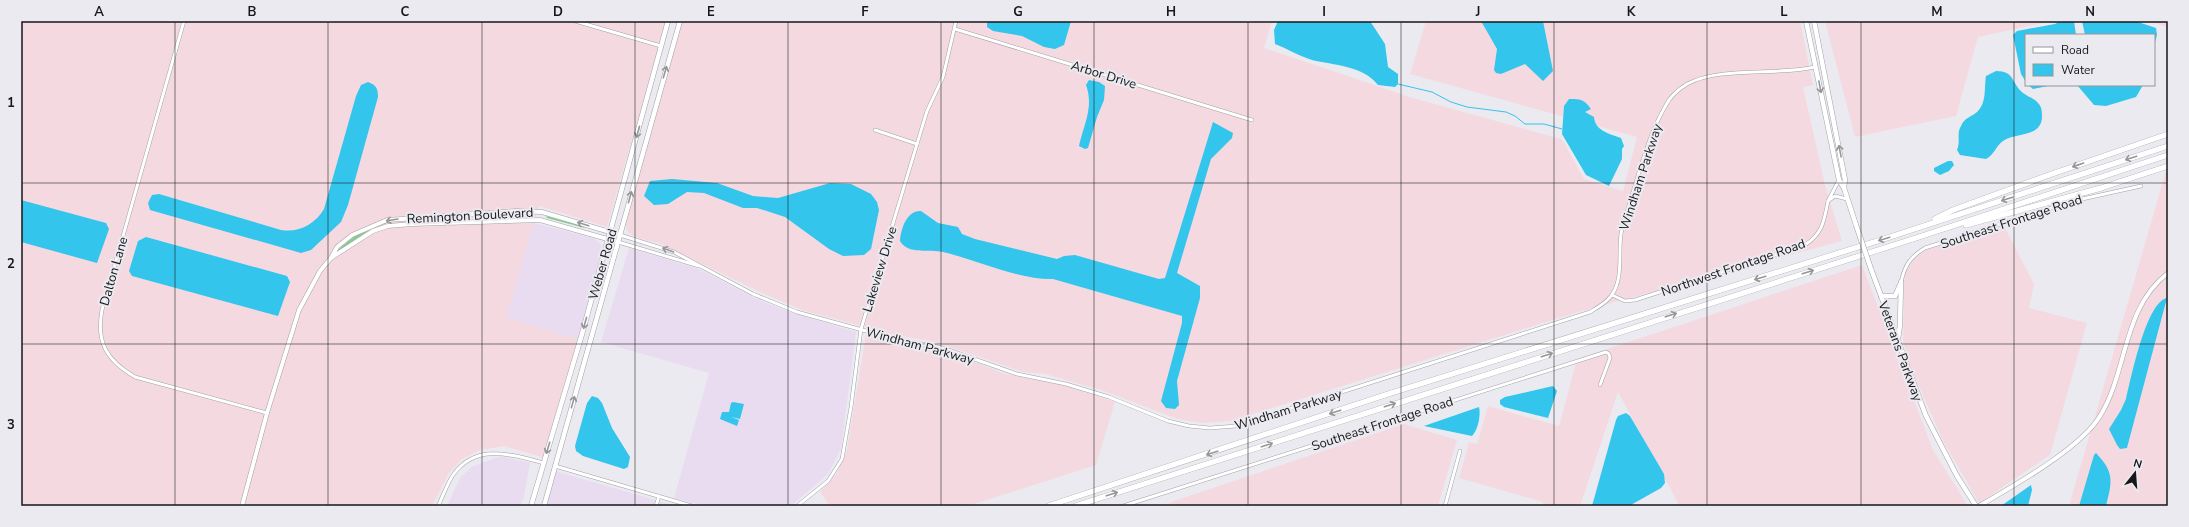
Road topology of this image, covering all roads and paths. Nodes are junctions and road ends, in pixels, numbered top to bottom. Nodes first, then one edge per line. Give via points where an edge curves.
1 (184, 21) edge
2 (575, 21) edge
3 (668, 21) edge
4 (680, 21) edge
5 (956, 21) edge
6 (1806, 21) edge
7 (1814, 21) edge
8 (955, 29) junction
9 (662, 46) junction
10 (1816, 67) junction
11 (1252, 120) dead end
12 (875, 130) dead end
13 (2168, 134) edge
14 (917, 144) junction
15 (2168, 146) edge
16 (2168, 155) edge
17 (2168, 166) edge
18 (1839, 180) junction
19 (2141, 186) dead end
20 (1844, 188) junction
21 (1847, 199) junction
22 (1828, 201) junction
23 (1916, 229) junction
24 (611, 232) junction
25 (620, 235) junction
26 (1919, 237) junction
27 (609, 239) junction
28 (618, 242) junction
29 (331, 258) junction
30 (703, 267) junction
31 (2168, 273) edge
32 (1901, 282) junction
33 (1612, 295) junction
34 (1881, 296) junction
35 (861, 329) junction
36 (1898, 341) junction
37 (1600, 385) dead end
38 (267, 413) junction
39 (1460, 451) dead end
40 (544, 463) junction
41 (555, 466) junction
42 (659, 496) junction
43 (242, 506) edge
44 (438, 506) edge
45 (531, 506) edge
46 (544, 506) edge
47 (656, 506) edge
48 (692, 506) edge
49 (797, 506) edge
50 (1048, 506) edge
51 (1075, 506) edge
52 (1122, 506) edge
53 (1445, 506) edge
54 (1977, 506) edge

1 - 38 street, Dalton Lane via 102,310 100,334 112,360 122,370 135,377
2 - 9 street
3 - 9 main road, Weber Road
25 -> 4 main road, Weber Road
5 - 8 street, Lakeview Drive
6 - 10 main road, Veterans Parkway
20 -> 7 main road, Veterans Parkway via 1846,180
8 - 11 street, Arbor Drive
8 - 14 street, Lakeview Drive via 942,77
9 -> 24 main road, Weber Road
10 -> 18 main road, Veterans Parkway
10 - 33 street, Windham Parkway via 1793,71 1721,75 1687,84 1676,92 1659,117 1640,168 1621,233 1619,278
12 - 14 street
13 -> 23 highway via 1953,210
14 - 35 street, Lakeview Drive
15 -> 23 highway
16 - 26 highway
17 - 26 highway via 2000,217
18 - 20 main road, Veterans Parkway
18 - 22 street, Northwest Frontage Road
19 - 32 street, Southeast Frontage Road via 2073,201 1925,248 1910,258
20 - 21 main road, Veterans Parkway
21 - 22 street via 1835,196
21 - 34 main road, Veterans Parkway, bridge
22 - 33 street, Northwest Frontage Road via 1816,238 1805,245 1636,300 1625,301
23 -> 50 highway via 1385,395
24 - 25 street, Remington Boulevard
24 - 27 main road, Weber Road
24 -> 29 street, Remington Boulevard via 542,212 516,211 405,218 387,220 352,235 337,247
25 - 28 main road, Weber Road
30 -> 25 street, Windham Parkway via 670,251
51 -> 26 highway
27 - 28 street, Remington Boulevard
27 - 29 street, Remington Boulevard via 540,220 506,219 412,224 388,226 373,231
27 -> 40 main road, Weber Road
28 - 30 street
41 -> 28 main road, Weber Road
29 - 38 street, Remington Boulevard via 320,271 299,310
30 - 35 street, Windham Parkway via 776,304
31 - 54 street via 2148,292 2139,306 2112,393 2093,426 2085,435 2034,472
32 - 34 main road via 1895,296
32 - 36 main road
33 - 35 street, Windham Parkway via 1590,312 1260,420 1236,426 1210,428 1168,421 1108,397 1054,380 1002,370 943,348 895,339
34 - 36 main road, Veterans Parkway
35 - 49 street, Lakeview Drive via 842,458 828,481
36 - 54 main road, Veterans Parkway via 1908,372 1938,442
37 - 52 street, Southeast Frontage Road via 1610,358 1606,352
38 - 43 street, Remington Boulevard
39 - 53 street
40 - 44 street via 500,452 481,455 464,464 453,475
40 - 45 main road, Weber Road
41 - 42 street
41 - 46 main road, Weber Road
42 - 47 street
42 - 48 street

